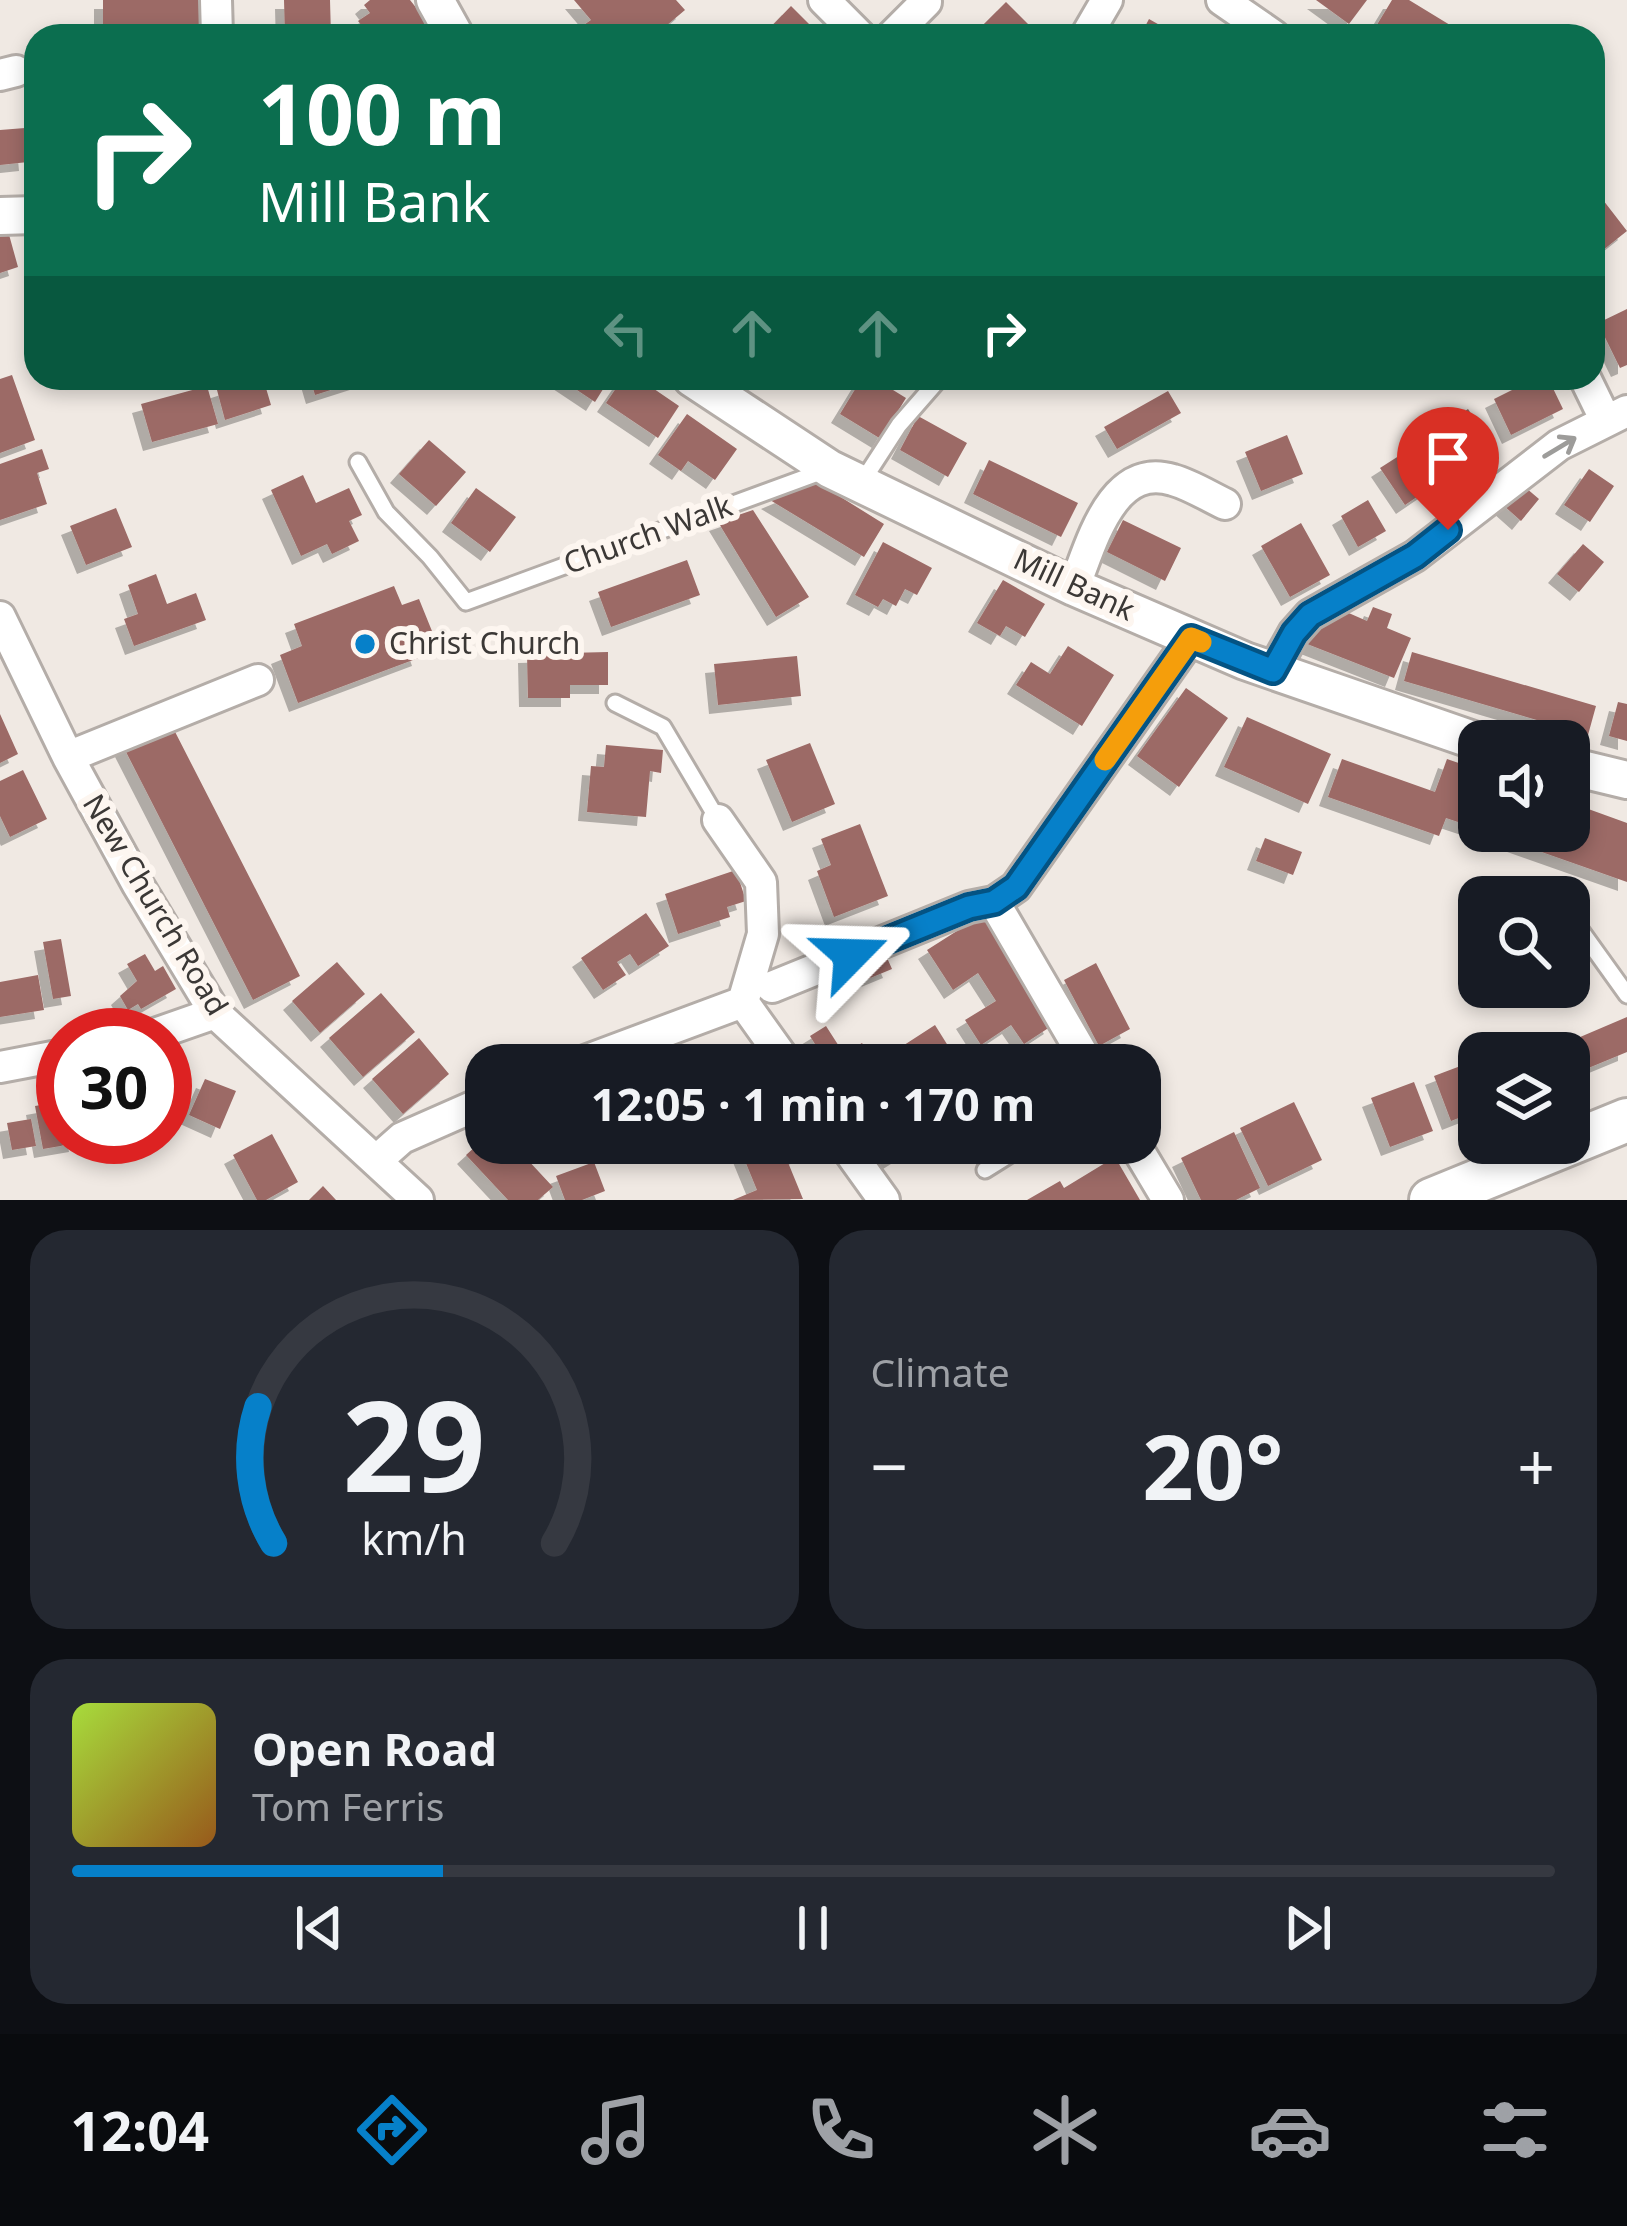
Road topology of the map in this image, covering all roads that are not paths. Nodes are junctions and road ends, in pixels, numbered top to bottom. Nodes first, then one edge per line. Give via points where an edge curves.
1 (824, 0) edge
2 (1222, 0) edge
3 (926, 2) edge
4 (848, 24) edge
5 (904, 24) edge
6 (1257, 24) edge
7 (711, 390) edge
8 (930, 390) edge
9 (1596, 390) edge
10 (1617, 416) edge
11 (358, 462) dead end
12 (845, 476) junction
13 (1225, 504) dead end
14 (1074, 587) junction
15 (0, 617) edge
16 (1191, 638) junction
17 (1273, 671) junction
18 (258, 680) dead end
19 (615, 703) dead end
20 (1458, 735) edge
21 (68, 757) junction
22 (1590, 771) edge
23 (1627, 780) edge
24 (718, 820) joint
25 (994, 902) junction
26 (1590, 943) edge
27 (772, 987) dead end
28 (1627, 995) edge
29 (742, 1002) junction
30 (214, 1013) junction
31 (192, 1021) edge
32 (630, 1044) edge
33 (773, 1044) edge
34 (1077, 1044) edge
35 (36, 1060) edge
36 (0, 1067) edge
37 (465, 1110) edge
38 (1627, 1120) edge
39 (376, 1161) junction
40 (858, 1164) edge
41 (995, 1164) edge
42 (1147, 1164) edge
43 (985, 1170) dead end
44 (418, 1200) edge
45 (884, 1200) edge
46 (1168, 1200) edge
47 (1431, 1200) edge

1 - 4 street
2 - 6 street
3 - 5 street
7 - 12 street, Mill Bank
8 - 12 lane
9 - 10 street
17 -> 10 street via 1310,615 1415,556 1559,445
11 - 12 lane, Church Walk via 386,512 466,602
12 - 14 street, Mill Bank
13 - 14 street via 1171,478 1122,490
14 - 16 street, Mill Bank
15 - 21 street, New Church Road
16 - 17 street, Mill Bank
16 - 25 street via 1016,887
17 - 20 street, Mill Bank
18 - 21 street
19 - 24 lane via 663,727
21 - 30 street, New Church Road
22 - 23 street
24 - 29 street via 761,882 763,934
25 - 27 street
25 - 34 street
26 - 28 lane
29 - 32 street
29 - 33 street
30 - 31 street
30 - 39 street, New Church Road
35 - 36 street
37 - 39 street via 402,1138
38 - 47 main road
39 - 44 street, New Church Road
40 - 45 street
41 - 43 lane
42 - 46 street

